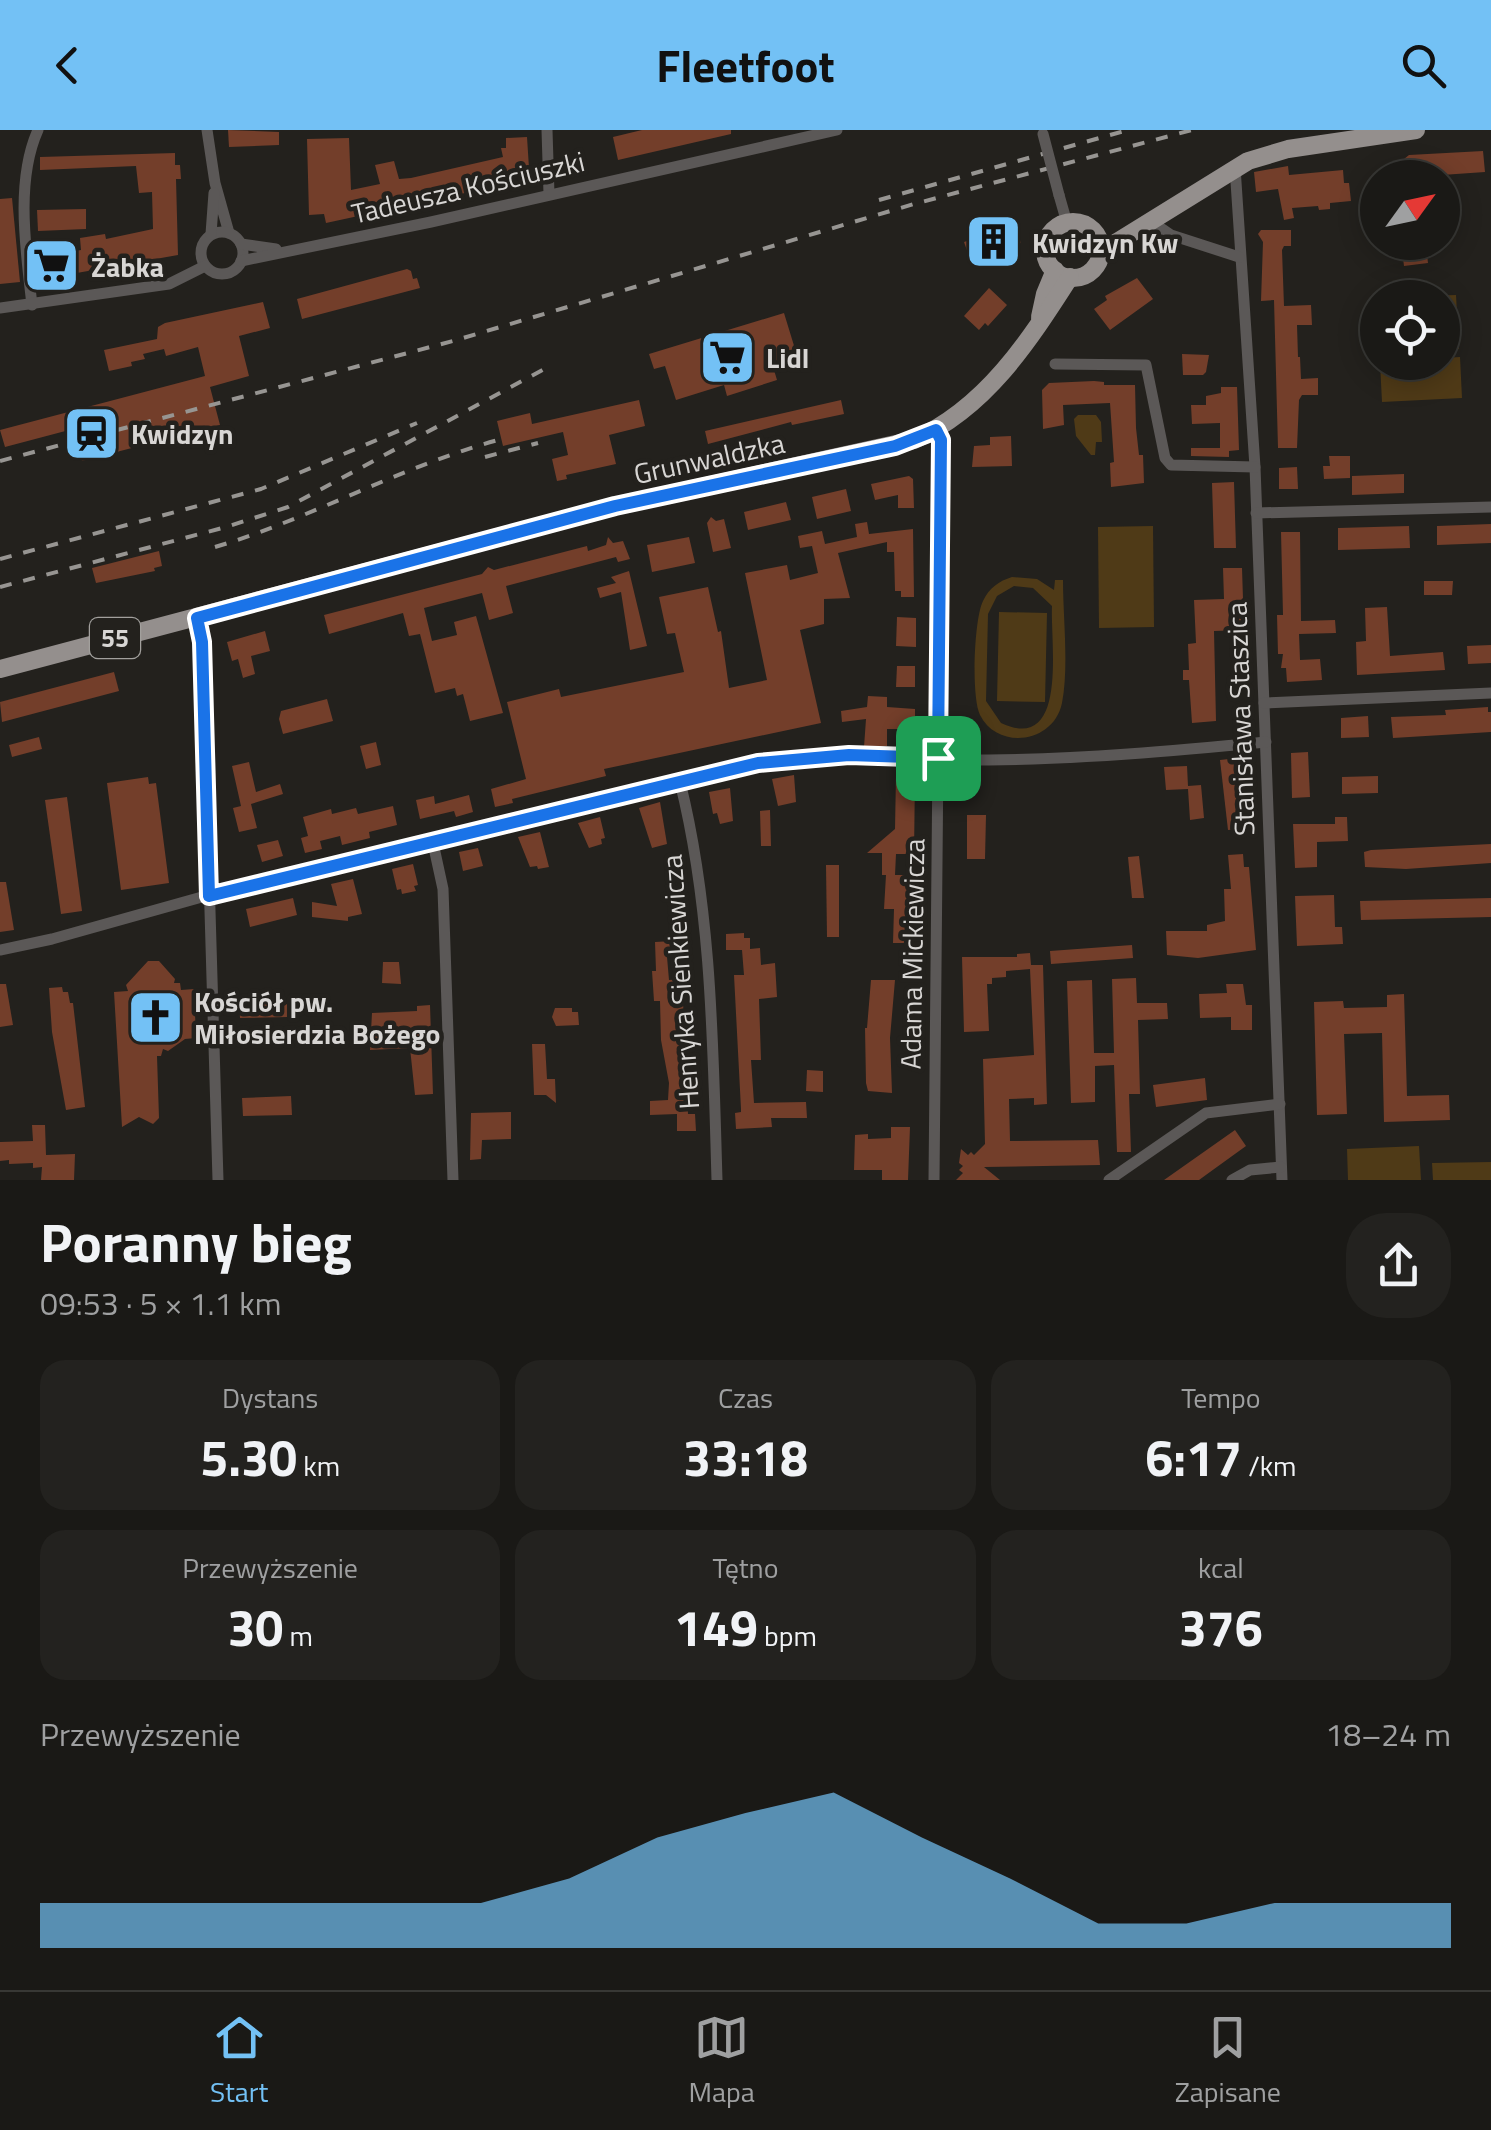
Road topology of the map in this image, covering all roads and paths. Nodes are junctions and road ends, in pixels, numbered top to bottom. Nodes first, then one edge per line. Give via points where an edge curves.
1 (38, 130) edge
2 (207, 130) edge
3 (547, 130) edge
4 (837, 130) edge
5 (1416, 130) edge
6 (1043, 132) edge
7 (1236, 167) junction
8 (215, 184) junction
9 (549, 194) junction
10 (1152, 222) junction
11 (1066, 223) junction
12 (229, 232) junction
13 (212, 234) junction
14 (241, 244) junction
15 (1099, 244) junction
16 (285, 251) junction
17 (1240, 257) junction
18 (241, 261) junction
19 (205, 266) junction
20 (1062, 274) junction
21 (32, 305) junction
22 (0, 308) edge
23 (1055, 364) dead end
24 (936, 430) junction
25 (1255, 467) junction
26 (1491, 507) edge
27 (1256, 512) junction
28 (197, 618) junction
29 (0, 668) edge
30 (1491, 692) edge
31 (1264, 703) junction
32 (1266, 742) junction
33 (938, 758) junction
34 (680, 782) junction
35 (433, 843) junction
36 (209, 896) junction
37 (0, 950) edge
38 (1280, 1104) junction
39 (1282, 1174) edge
40 (218, 1180) edge
41 (453, 1180) edge
42 (716, 1180) edge
43 (934, 1180) edge
44 (1108, 1180) edge
45 (1232, 1180) edge

1 - 21 street via 26,193
2 - 8 street
3 - 9 street
4 - 9 street, Tadeusza Kościuszki
5 - 7 main road via 1288,150
6 - 11 street, bridge
7 - 10 main road
7 - 17 street, Stanisława Staszica
8 - 12 street
8 - 13 street
9 - 16 street, Tadeusza Kościuszki
10 - 15 main road
10 - 17 street
11 - 15 main road via 1088,226
11 - 20 main road via 1047,242 1048,260
12 - 13 street
12 - 14 street
13 - 19 street via 201,248
14 - 16 street, Tadeusza Kościuszki
14 - 18 street
15 - 20 main road via 1094,268 1078,277
16 - 18 street, Tadeusza Kościuszki
17 - 25 street, Stanisława Staszica
18 - 19 street via 229,272
19 - 21 street via 170,284
20 - 24 main road, Grunwaldzka / 55 via 1020,354
21 - 22 street
23 - 25 street via 1146,366 1171,465
24 - 28 main road, Grunwaldzka / 55 via 895,446 615,506
24 - 33 street, Adama Mickiewicza
25 - 27 street, Stanisława Staszica
26 - 27 street
27 - 31 street, Stanisława Staszica
28 - 29 main road, Grunwaldzka / 55
28 - 36 street
30 - 31 street
31 - 32 street, Stanisława Staszica
32 - 33 street via 1110,757
32 - 38 street, Stanisława Staszica
33 - 34 street via 807,756
33 - 43 street, Adama Mickiewicza
34 - 35 street
34 - 42 street, Henryka Sienkiewicza via 698,869
35 - 36 street
35 - 41 street via 443,888
36 - 37 street
36 - 40 street
38 - 39 street, Stanisława Staszica
38 - 44 street via 1206,1113
39 - 45 street via 1250,1170

